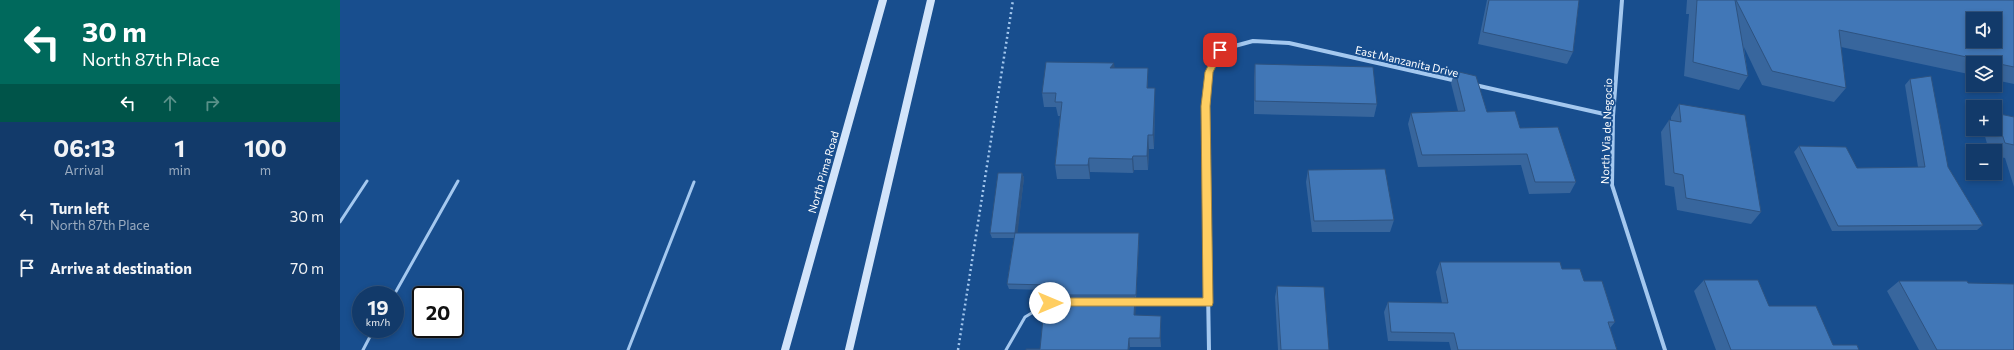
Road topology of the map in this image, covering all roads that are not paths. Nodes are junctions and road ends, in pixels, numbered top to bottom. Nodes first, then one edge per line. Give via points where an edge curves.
1 (883, 0) edge
2 (931, 0) edge
3 (1622, 0) edge
4 (1459, 82) edge
5 (1467, 83) edge
6 (1613, 116) junction
7 (367, 181) dead end
8 (458, 181) dead end
9 (694, 182) dead end
10 (340, 222) edge
11 (399, 286) edge
12 (1050, 303) edge
13 (1128, 303) edge
14 (1208, 303) junction
15 (369, 338) edge
16 (363, 350) edge
17 (628, 350) edge
18 (785, 350) edge
19 (849, 350) edge
20 (1006, 350) edge
21 (1209, 350) edge
22 (1665, 350) edge

1 - 18 main road, North Pima Road
2 - 19 main road
3 - 6 street, North Via de Negocio
4 - 14 street, East Manzanita Drive via 1289,43 1253,41 1220,50 1209,72 1205,106
5 - 6 street, East Manzanita Drive
6 - 22 street, North Via de Negocio via 1612,185
7 - 10 lane
8 - 11 lane
9 - 17 lane
12 - 20 lane via 1025,317
13 - 14 lane
14 - 21 street
15 - 16 lane

